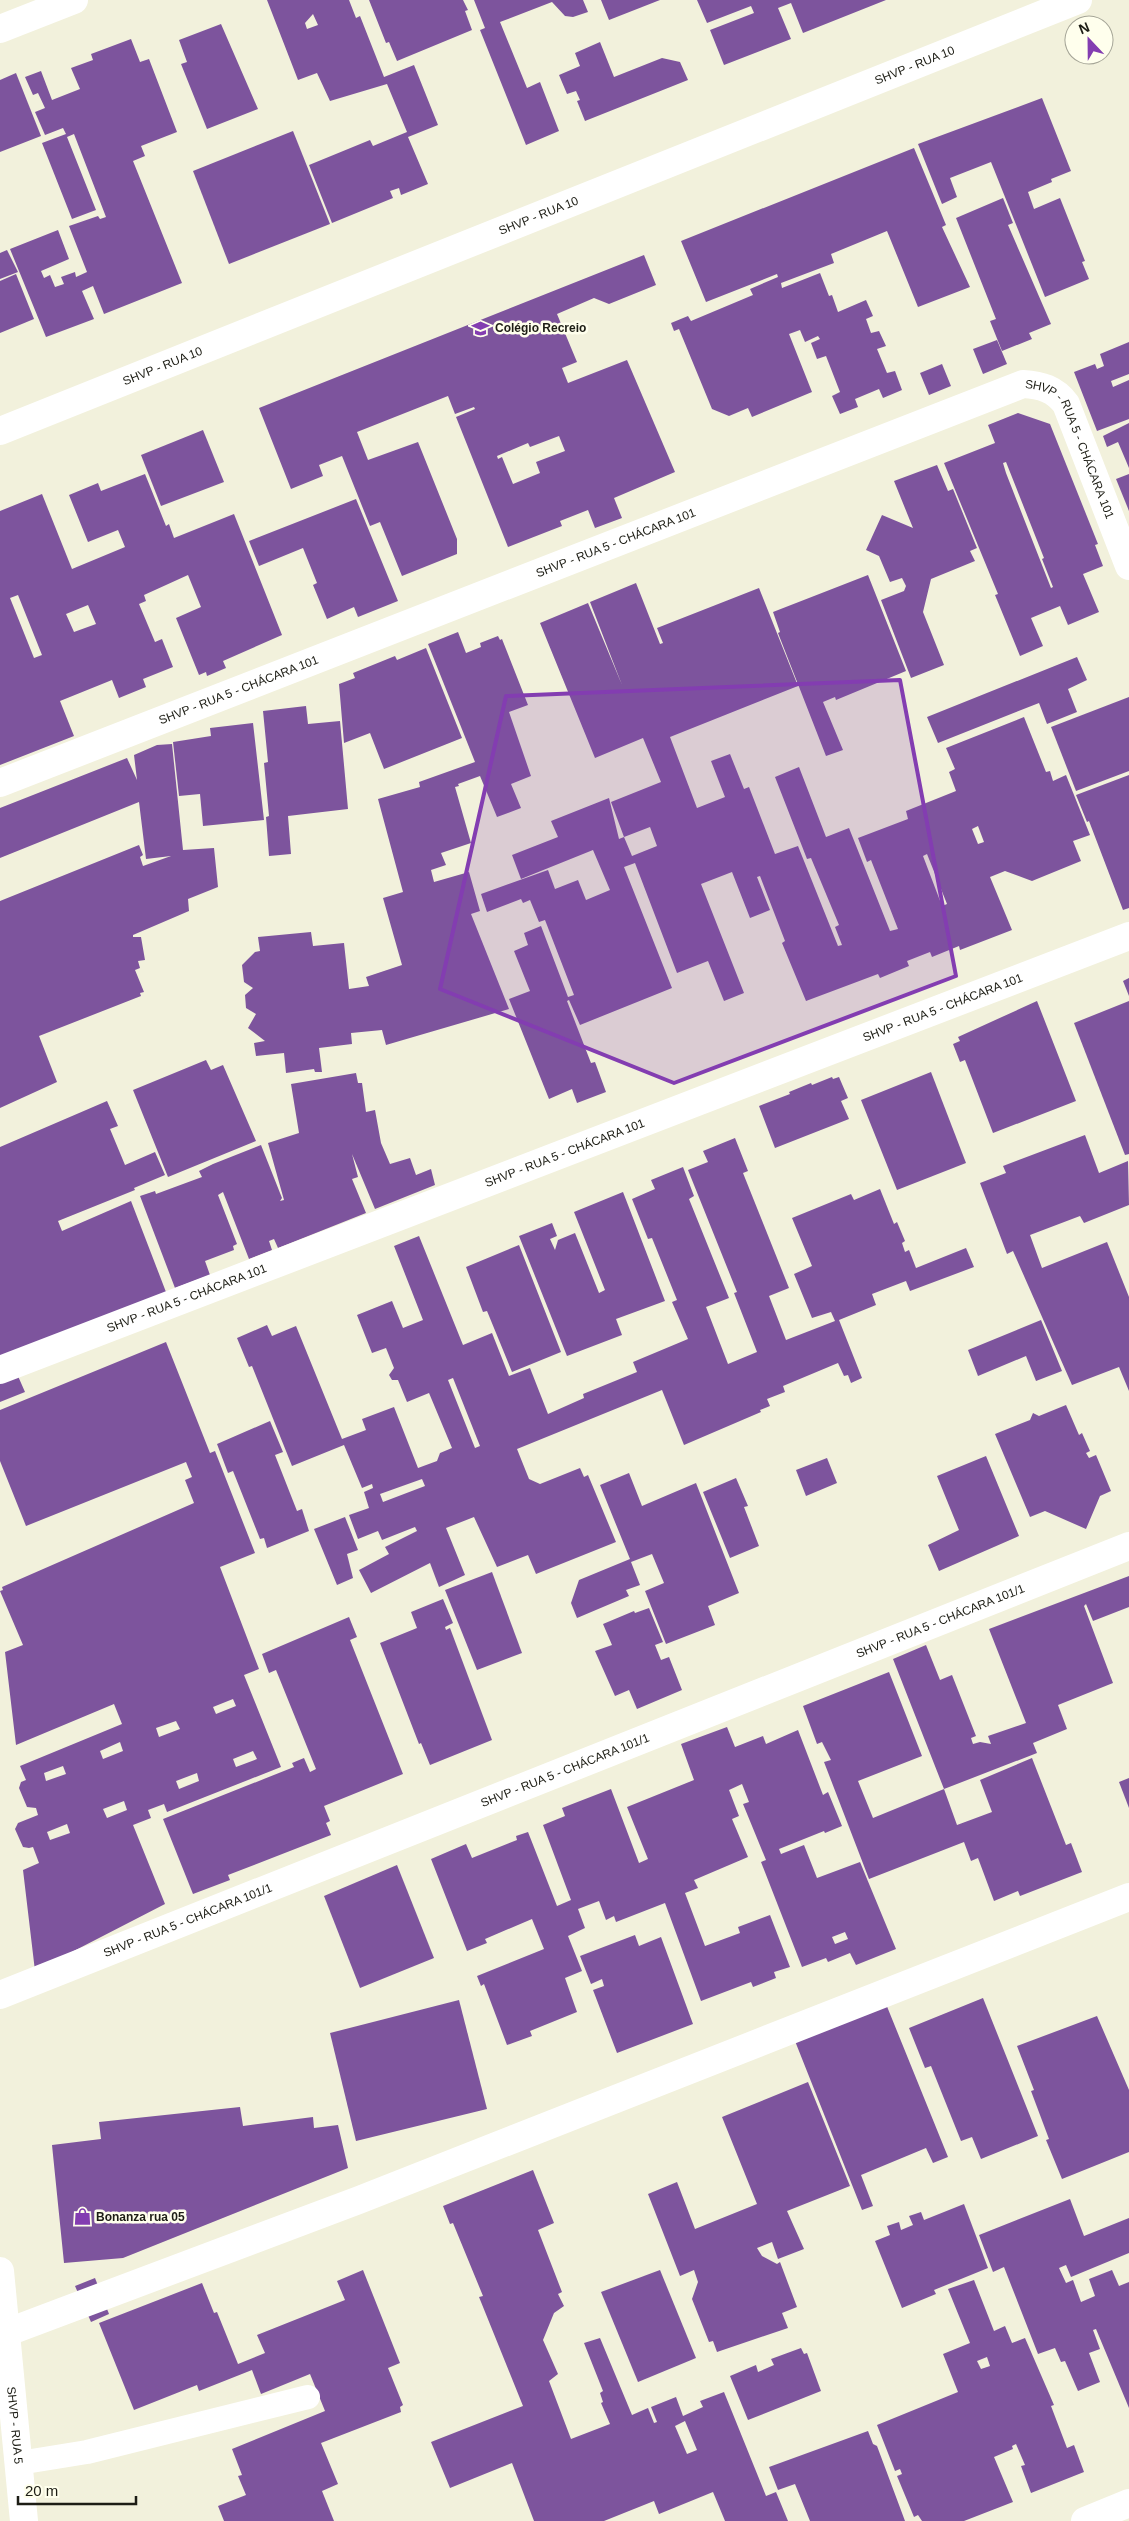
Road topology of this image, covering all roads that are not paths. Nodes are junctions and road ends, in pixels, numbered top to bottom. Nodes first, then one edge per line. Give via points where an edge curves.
1 (74, 0) edge
2 (1078, 0) edge
3 (0, 29) edge
4 (0, 431) edge
5 (1129, 566) edge
6 (0, 784) edge
7 (1129, 936) edge
8 (0, 1370) edge
9 (1129, 1546) edge
10 (1129, 1897) edge
11 (0, 1995) edge
12 (0, 2271) edge
13 (8, 2332) junction
14 (308, 2397) dead end
15 (19, 2463) junction
16 (1129, 2503) edge
17 (24, 2521) edge
18 (1085, 2521) edge

1 - 3 street
2 - 4 street, SHVP - RUA 10
5 - 6 street, SHVP - RUA 5 - CHÁCARA 101 via 1066,404 1059,394 1040,385 1023,384
7 - 8 street, SHVP - RUA 5 - CHÁCARA 101
9 - 11 street, SHVP - RUA 5 - CHÁCARA 101/1
10 - 13 street via 368,2196
12 - 13 street, SHVP - RUA 5
13 - 15 street, SHVP - RUA 5
14 - 15 lane via 87,2452
15 - 17 street, SHVP - RUA 5
16 - 18 street

